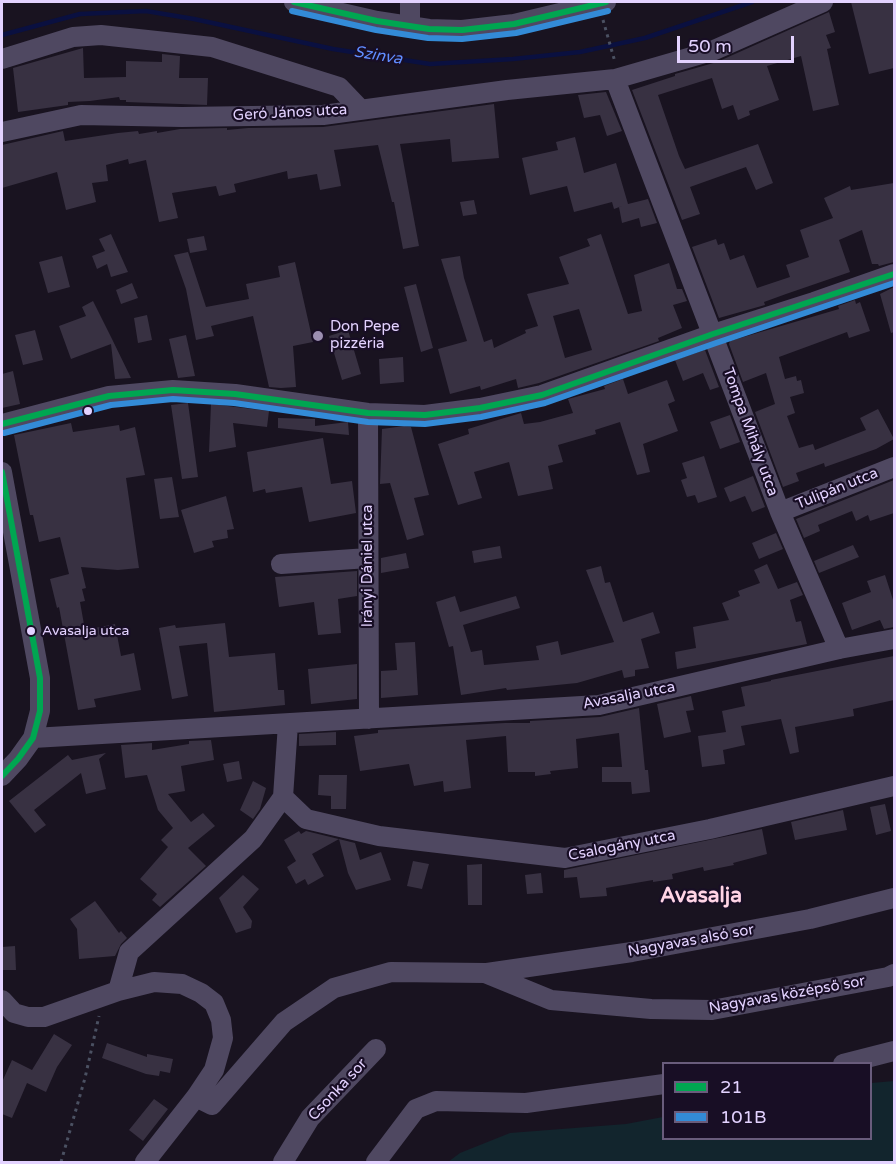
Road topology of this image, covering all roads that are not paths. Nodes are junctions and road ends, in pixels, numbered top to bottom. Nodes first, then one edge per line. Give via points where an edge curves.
1 (294, 2) edge
2 (410, 2) edge
3 (823, 2) edge
4 (602, 3) edge
5 (410, 26) junction
6 (2, 59) edge
7 (614, 70) junction
8 (361, 110) junction
9 (2, 132) edge
10 (894, 274) edge
11 (713, 334) junction
12 (368, 413) junction
13 (2, 424) edge
14 (894, 466) edge
15 (2, 472) edge
16 (780, 512) junction
17 (368, 558) junction
18 (280, 564) dead end
19 (894, 639) edge
20 (839, 649) junction
21 (369, 719) junction
22 (288, 724) junction
23 (33, 738) junction
24 (2, 776) edge
25 (894, 786) edge
26 (284, 796) junction
27 (894, 898) edge
28 (485, 973) junction
29 (894, 974) edge
30 (111, 993) junction
31 (2, 1002) edge
32 (376, 1049) dead end
33 (894, 1051) edge
34 (851, 1062) edge
35 (662, 1084) edge
36 (196, 1098) junction
37 (145, 1162) edge
38 (283, 1162) edge
39 (376, 1162) edge

1 - 5 street
2 - 5 street
3 - 7 street, Geró János utca via 712,51
4 - 5 street via 514,24 462,30
6 - 8 street via 73,37 101,34 212,47 339,87
7 - 8 street, Geró János utca via 507,90
7 - 11 street, Tompa Mihály utca
8 - 9 street, Geró János utca via 323,115 81,115
10 - 11 street
11 - 12 street via 542,396 425,415
11 - 16 street, Tompa Mihály utca
12 - 13 street via 235,394 173,390 109,396
12 - 17 street, Irányi Dániel utca
14 - 16 street, Tulipán utca
15 - 23 street via 40,678 40,711
16 - 20 street, Tompa Mihály utca
17 - 18 street
17 - 21 street, Irányi Dániel utca
19 - 20 street, Avasalja utca
20 - 21 street, Avasalja utca via 599,705
21 - 22 street, Avasalja utca
22 - 23 street, Avasalja utca
22 - 26 street
23 - 24 street
25 - 26 street, Csalogány utca via 565,858 379,836 306,819
26 - 30 street via 253,839 129,952
27 - 28 street, Nagyavas alsó sor via 810,919 632,952
28 - 29 street, Nagyavas középső sor via 551,1000 702,1010
28 - 36 street, Nagyavas középső sor via 391,972 334,988 284,1022 212,1105
30 - 31 street via 44,1017 14,1013
30 - 36 street via 154,982 182,984 214,1003 223,1038 214,1070
32 - 38 street, Csonka sor via 310,1118
33 - 34 street
35 - 39 street via 526,1103 436,1101 416,1109
36 - 37 street

